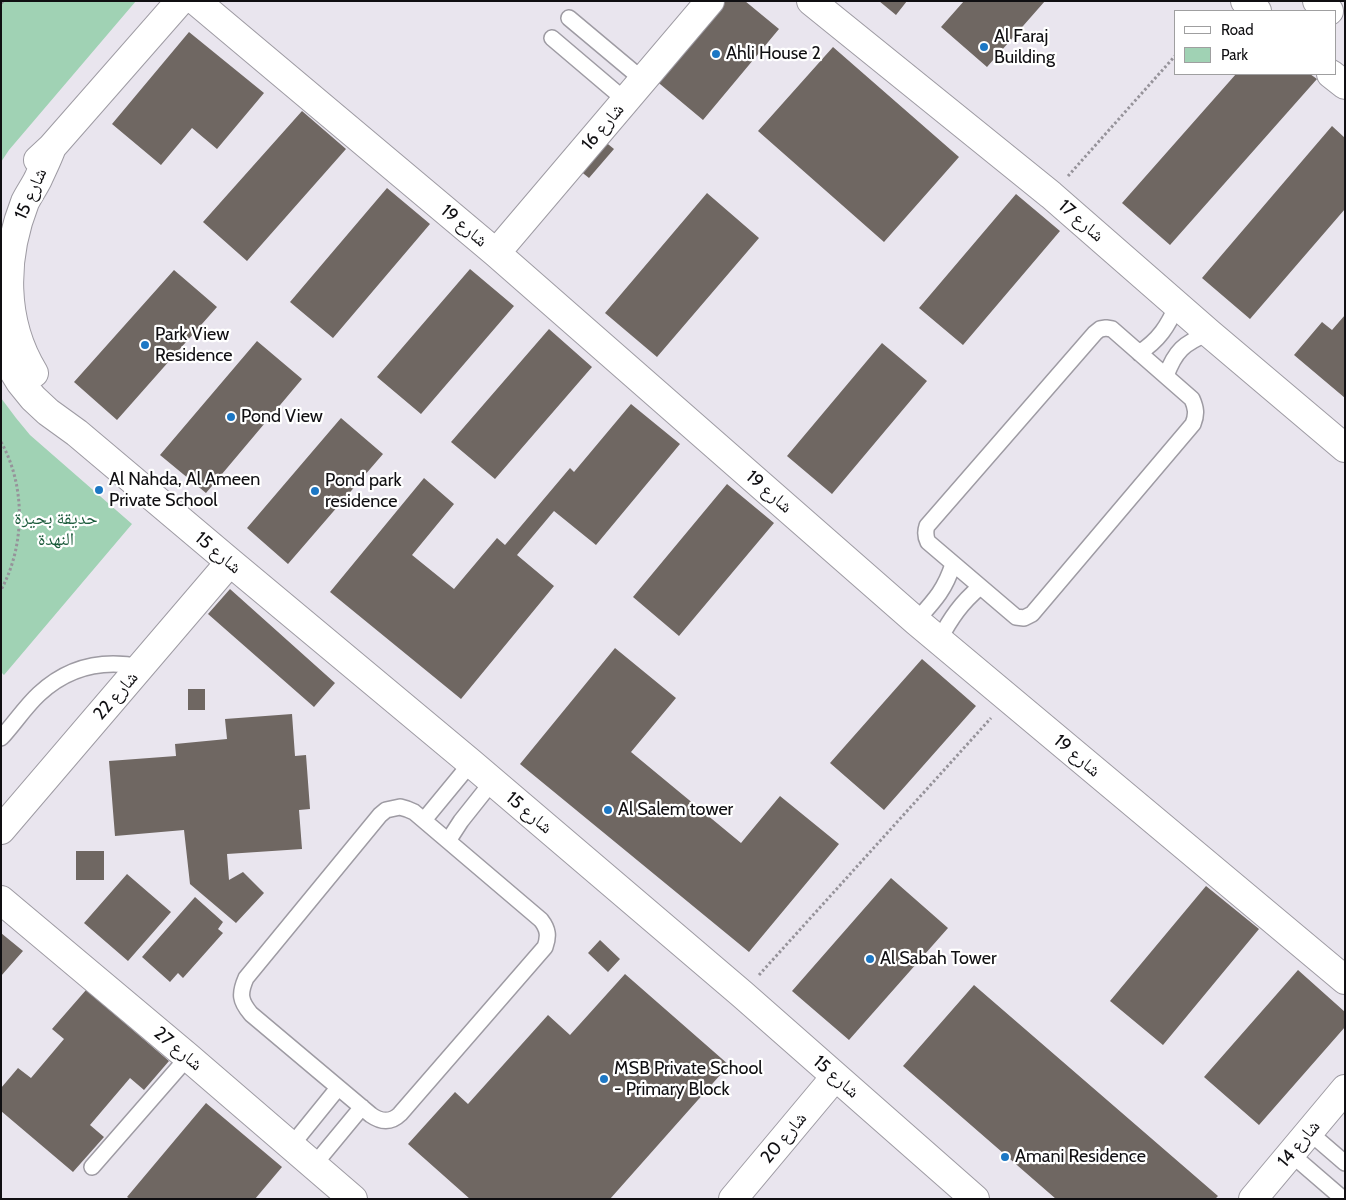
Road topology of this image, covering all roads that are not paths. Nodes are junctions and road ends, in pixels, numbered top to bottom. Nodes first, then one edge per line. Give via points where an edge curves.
1 (180, 1) edge
2 (196, 1) edge
3 (710, 1) edge
4 (811, 1) edge
5 (1245, 1) edge
6 (1256, 10) edge
7 (569, 18) dead end
8 (552, 38) dead end
9 (1332, 75) edge
10 (643, 80) junction
11 (1345, 85) edge
12 (625, 100) junction
13 (52, 147) junction
14 (1, 215) edge
15 (496, 253) junction
16 (1177, 305) junction
17 (1209, 333) junction
18 (1, 348) edge
19 (1139, 353) junction
20 (1166, 376) junction
21 (77, 433) junction
22 (1345, 448) edge
23 (230, 562) junction
24 (953, 564) junction
25 (980, 587) junction
26 (916, 621) junction
27 (939, 640) junction
28 (141, 667) junction
29 (1, 738) edge
30 (471, 763) junction
31 (492, 782) junction
32 (424, 820) junction
33 (1, 830) edge
34 (448, 841) junction
35 (1, 900) edge
36 (1345, 980) edge
37 (188, 1057) junction
38 (835, 1077) junction
39 (338, 1088) junction
40 (1345, 1089) edge
41 (362, 1107) junction
42 (1309, 1132) junction
43 (292, 1146) junction
44 (1291, 1154) junction
45 (1345, 1163) edge
46 (314, 1165) junction
47 (92, 1167) dead end
48 (1343, 1197) edge
49 (353, 1199) edge
50 (733, 1199) edge
51 (975, 1199) edge
52 (1253, 1199) edge

1 - 13 street, شارع 15
2 - 15 street, شارع 19
3 - 10 street, شارع 16
4 - 16 street, شارع 17 via 1051,195
5 - 6 street
7 - 10 lane
8 - 12 lane
9 - 11 street
10 - 12 street, شارع 16
12 - 15 street, شارع 16
13 - 14 street, شارع 15 via 20,181
13 - 21 street, شارع 15 via 26,200 14,235 10,258 10,306 29,365
15 - 26 street, شارع 19
16 - 17 street, شارع 17
16 - 19 lane via 1162,334
17 - 20 lane via 1181,348 1171,361
17 - 22 street, شارع 17
18 - 21 street, شارع 15 via 33,398
19 - 20 lane
19 - 24 lane via 1112,329 1100,329 1094,333 927,526 928,542
20 - 25 lane via 1196,406 1193,424 1032,614 1016,617
21 - 23 street, شارع 15
23 - 28 street, شارع 22
23 - 30 street, شارع 15
24 - 25 lane
24 - 26 lane via 942,592
25 - 27 lane via 960,606
26 - 27 street, شارع 19
27 - 36 street, شارع 19
28 - 29 lane via 124,663 100,664 63,676 38,695
28 - 33 street, شارع 22
30 - 31 street, شارع 15
30 - 32 lane
31 - 34 lane
31 - 38 street, شارع 15
32 - 34 lane
32 - 39 lane via 400,807 380,815 246,978 242,987 241,997 251,1014
34 - 41 lane via 541,920 548,933 545,947 395,1119 383,1121
35 - 37 street, شارع 27
37 - 43 street, شارع 27
37 - 47 lane
38 - 50 street, شارع 20
38 - 51 street, شارع 15
39 - 41 lane
39 - 43 lane
40 - 42 street, شارع 14
41 - 46 lane
42 - 44 street, شارع 14
42 - 45 lane
43 - 46 street, شارع 27
44 - 48 lane
44 - 52 street, شارع 14
46 - 49 street, شارع 27

